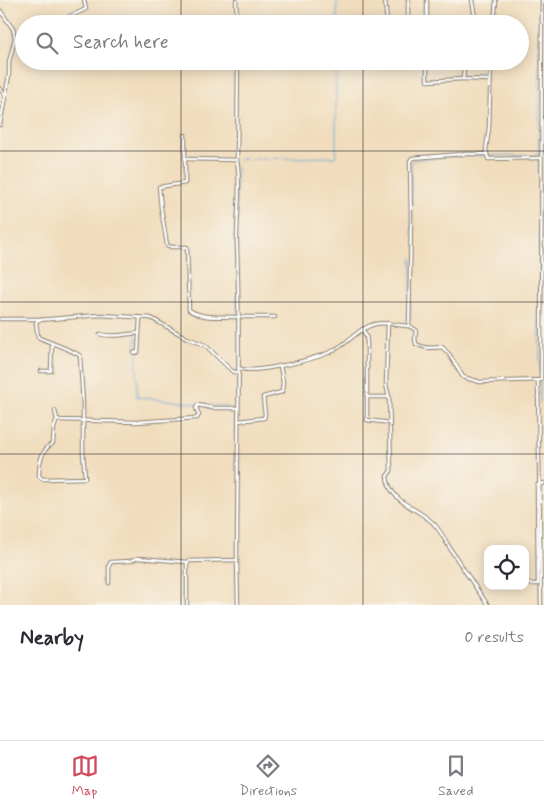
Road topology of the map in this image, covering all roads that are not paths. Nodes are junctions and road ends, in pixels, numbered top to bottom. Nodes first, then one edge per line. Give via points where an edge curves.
1 (84, 0) edge
2 (236, 0) edge
3 (385, 0) edge
4 (408, 0) edge
5 (427, 0) edge
6 (472, 0) edge
7 (496, 0) edge
8 (542, 0) edge
9 (0, 10) edge
10 (73, 15) edge
11 (237, 15) edge
12 (386, 15) edge
13 (408, 15) edge
14 (427, 15) edge
15 (475, 15) edge
16 (495, 15) edge
17 (238, 70) edge
18 (427, 70) edge
19 (464, 70) edge
20 (491, 70) edge
21 (463, 79) junction
22 (490, 80) junction
23 (543, 82) edge
24 (0, 89) edge
25 (5, 95) junction
26 (0, 125) edge
27 (185, 135) dead end
28 (542, 140) edge
29 (487, 154) junction
30 (542, 154) edge
31 (541, 158) junction
32 (184, 159) junction
33 (237, 160) junction
34 (237, 317) junction
35 (275, 317) dead end
36 (140, 318) junction
37 (0, 319) edge
38 (41, 319) junction
39 (388, 323) junction
40 (409, 326) junction
41 (362, 329) junction
42 (100, 334) dead end
43 (138, 334) junction
44 (52, 344) junction
45 (134, 353) dead end
46 (280, 366) junction
47 (239, 368) junction
48 (41, 371) dead end
49 (238, 373) junction
50 (540, 380) junction
51 (367, 397) junction
52 (389, 397) junction
53 (238, 408) junction
54 (55, 411) dead end
55 (57, 419) junction
56 (82, 420) junction
57 (238, 421) junction
58 (390, 423) junction
59 (542, 483) edge
60 (542, 530) edge
61 (236, 560) junction
62 (188, 562) junction
63 (542, 579) edge
64 (109, 583) dead end
65 (529, 584) edge
66 (187, 605) edge
67 (238, 605) edge
68 (488, 605) edge
69 (541, 605) edge

1 - 10 street via 86,9
2 - 11 street
3 - 12 street
4 - 13 street
5 - 14 street
6 - 15 street
7 - 16 street
8 - 23 street
9 - 25 street via 15,38 8,62
17 - 33 street
18 - 21 street via 427,81
19 - 21 street
20 - 22 street
21 - 22 street
22 - 29 street
23 - 28 street
24 - 25 street
25 - 26 street
27 - 32 street
28 - 30 street
29 - 31 street via 488,159
29 - 40 street via 412,158 410,161
30 - 31 street
31 - 50 street
32 - 33 street
32 - 34 street via 184,184 159,187 168,245 186,247 189,310 197,316
33 - 34 street
34 - 35 street
34 - 47 street
36 - 38 street
36 - 43 street
36 - 49 street via 151,318 205,345
37 - 38 street
38 - 44 street via 36,323 36,335
39 - 40 street
39 - 41 street
39 - 52 street via 386,384
40 - 50 street via 416,330 416,344 433,349 442,347 463,377 480,382
41 - 46 street via 336,350
41 - 51 street via 367,342
42 - 43 street via 109,337
43 - 45 street via 138,352
44 - 48 street via 51,371
44 - 56 street via 79,354
46 - 47 street via 244,371
46 - 57 street via 282,392 263,397 264,418
47 - 49 street
49 - 53 street
50 - 59 street via 539,476
51 - 52 street
51 - 58 street via 368,421
52 - 58 street
53 - 56 street via 198,406 197,418
53 - 57 street
54 - 55 street
55 - 56 street
55 - 56 street via 53,443 41,457 39,476 42,479 85,478
57 - 61 street
58 - 68 street via 391,471 387,479 390,486 405,506 414,508 434,524
59 - 60 street
59 - 65 street via 537,485 538,584
60 - 63 street
61 - 62 street
61 - 67 street
62 - 64 street via 138,558 111,562
62 - 66 street
63 - 69 street

